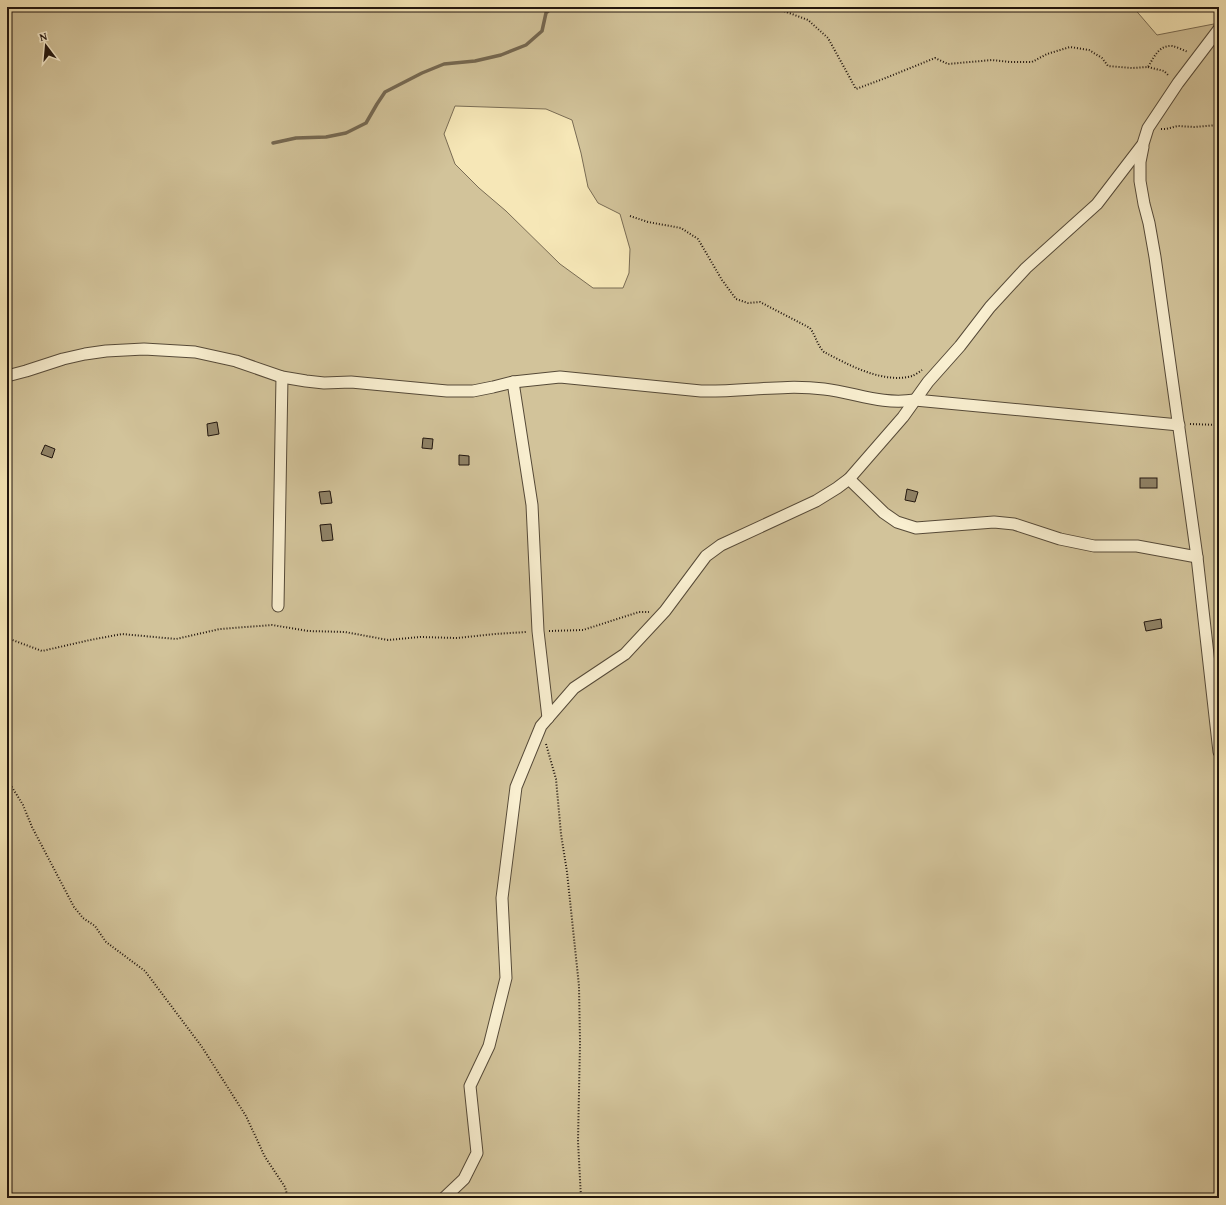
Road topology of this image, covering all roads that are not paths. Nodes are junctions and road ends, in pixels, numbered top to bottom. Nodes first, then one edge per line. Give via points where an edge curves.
1 (1219, 29) edge
2 (1144, 144) junction
3 (7, 376) edge
4 (282, 377) junction
5 (512, 382) junction
6 (915, 400) junction
7 (1179, 425) junction
8 (849, 479) junction
9 (1197, 557) junction
10 (278, 606) dead end
11 (545, 722) junction
12 (1219, 752) edge
13 (444, 1198) edge

1 - 2 street via 1148,128
2 - 6 street via 1097,204 1026,268 990,307
2 - 7 street via 1140,162 1140,181 1155,257
3 - 4 street via 85,354 144,349 195,352 236,361
4 - 5 street via 324,383 351,382 447,391 472,391
4 - 10 street
5 - 6 street via 560,377 719,392 782,388 824,389 884,401
5 - 11 street via 532,505
6 - 7 street
6 - 8 street
7 - 9 street
8 - 9 street via 884,513 897,522 916,528 994,522 1014,524 1060,539 1094,546 1137,546
8 - 11 street via 816,501 721,545 706,556 665,611 625,654 574,688
9 - 12 street
11 - 13 street via 516,787 502,898 506,978 489,1046 470,1086 477,1153 464,1179

